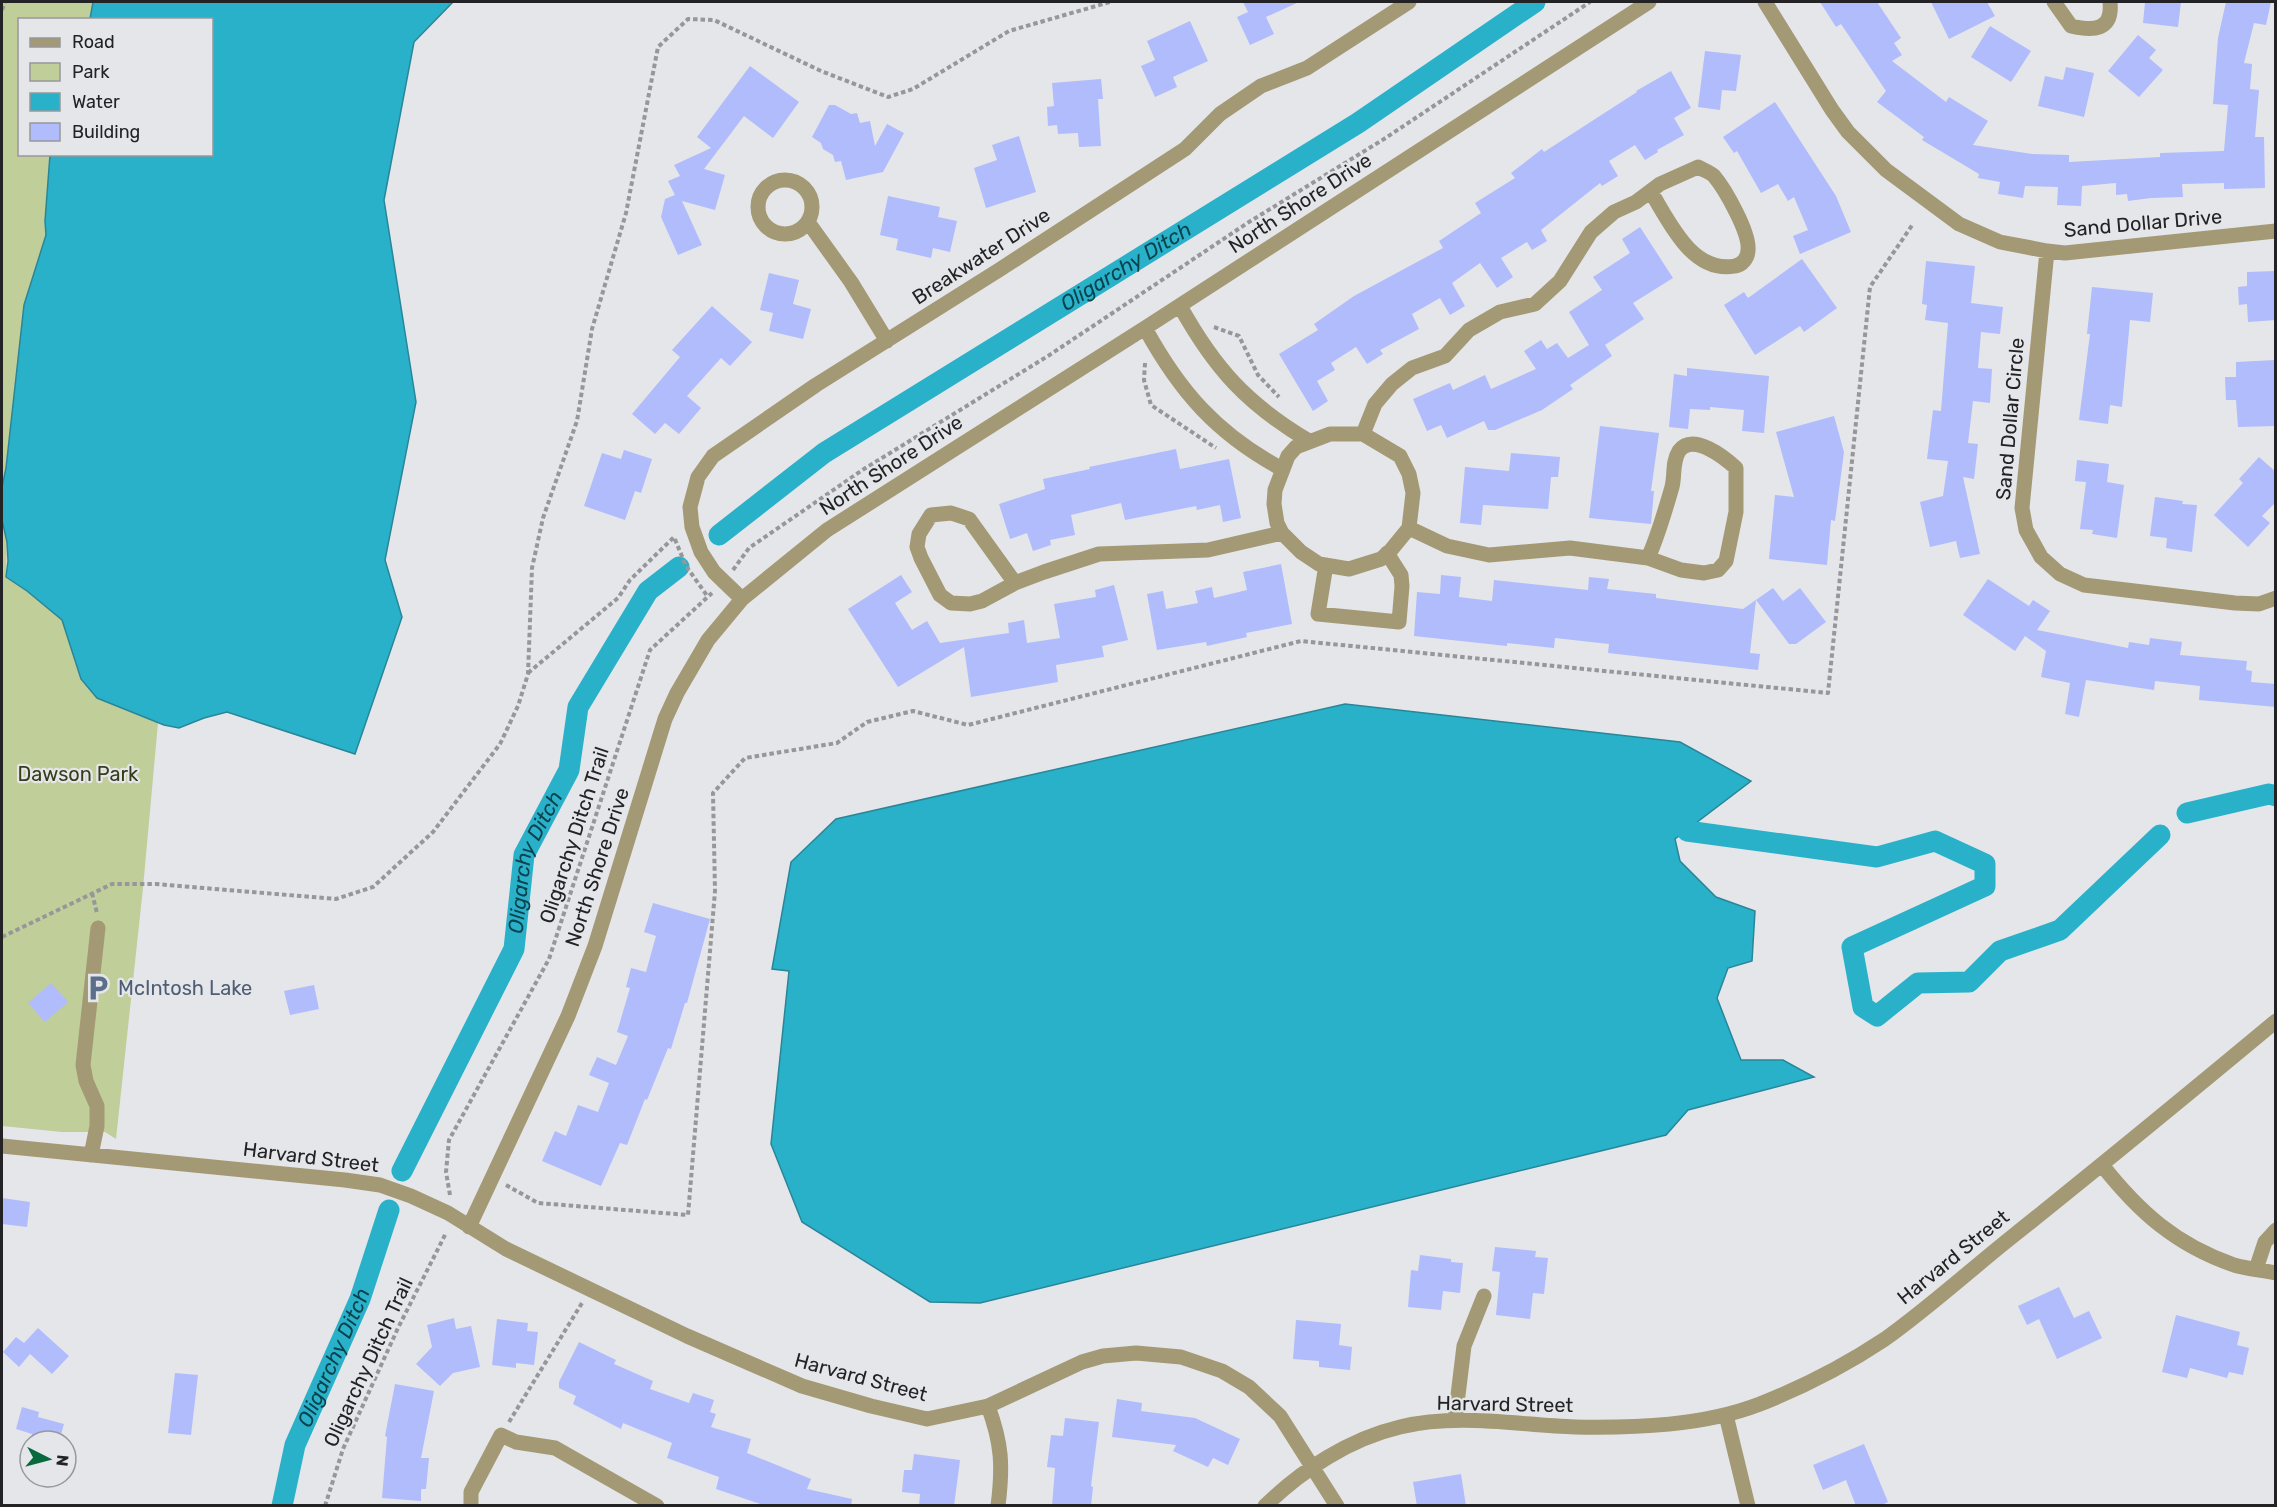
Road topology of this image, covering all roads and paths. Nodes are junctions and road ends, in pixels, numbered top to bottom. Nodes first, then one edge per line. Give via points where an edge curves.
1 (5, 2) edge
2 (1110, 2) edge
3 (1409, 2) edge
4 (1590, 2) edge
5 (1649, 2) edge
6 (1765, 2) edge
7 (2054, 2) edge
8 (2110, 2) edge
9 (2, 10) edge
10 (1651, 192) junction
11 (808, 222) dead end
12 (1912, 224) dead end
13 (2276, 231) edge
14 (2047, 251) junction
15 (1180, 306) junction
16 (1209, 326) dead end
17 (1145, 328) junction
18 (887, 341) junction
19 (1145, 354) dead end
20 (1289, 429) junction
21 (1362, 434) junction
22 (1309, 441) junction
23 (1218, 450) dead end
24 (1282, 469) junction
25 (1408, 528) junction
26 (1282, 533) junction
27 (1387, 553) junction
28 (1648, 558) junction
29 (1326, 565) junction
30 (724, 581) junction
31 (1015, 583) junction
32 (708, 597) junction
33 (2276, 598) edge
34 (742, 599) junction
35 (528, 674) junction
36 (98, 928) dead end
37 (2, 937) edge
38 (2276, 1021) edge
39 (2, 1146) edge
40 (91, 1155) junction
41 (2102, 1165) junction
42 (492, 1177) junction
43 (450, 1195) dead end
44 (469, 1227) junction
45 (2276, 1230) edge
46 (446, 1233) dead end
47 (2256, 1269) junction
48 (2276, 1273) edge
49 (590, 1289) junction
50 (1484, 1296) dead end
51 (988, 1406) junction
52 (1725, 1415) junction
53 (1455, 1420) junction
54 (501, 1435) junction
55 (1314, 1467) junction
56 (325, 1506) edge
57 (471, 1506) edge
58 (657, 1506) edge
59 (998, 1506) edge
60 (1265, 1506) edge
61 (1337, 1506) edge
62 (1748, 1506) edge

1 - 9 path
2 - 35 path via 1009,31 913,89 888,98 820,71 714,20 688,19 658,47 626,213 592,329 577,421 543,518 532,568
3 - 18 street, Breakwater Drive via 1307,68 1261,86 1220,114 1185,149
4 - 30 path, Oligarchy Ditch Trail via 1048,356 864,469 749,548
5 - 15 street, North Shore Drive
6 - 14 street, Sand Dollar Drive via 1832,111 1886,170 1959,224 2000,242
7 - 8 street via 2071,26 2089,30 2104,24 2111,13
10 - 10 street via 1681,240 1696,256 1723,267 1745,261 1749,251 1747,234 1713,174 1698,167 1659,184
10 - 21 street via 1614,212 1591,232 1560,281 1535,304 1500,312 1469,330 1445,356 1412,368 1392,384 1375,404
11 - 18 street
12 - 42 path via 1870,287 1828,693 1301,641 968,725 913,711 867,722 837,743 745,758 713,793 715,891 688,1215 538,1203
13 - 14 street, Sand Dollar Drive via 2065,253
14 - 33 street, Sand Dollar Circle via 2022,508 2026,530 2041,556 2060,574 2084,585 2235,603 2259,604
15 - 17 street, North Shore Drive
15 - 20 street via 1200,342 1235,386
16 - 20 path via 1239,336 1258,375 1291,411
17 - 24 street via 1166,366 1201,410 1233,438
17 - 34 street, North Shore Drive via 827,530
18 - 30 street, Breakwater Drive via 739,436 713,456 698,477 690,507 692,527 701,552
19 - 23 path via 1144,380 1151,405
20 - 22 street
21 - 22 street via 1330,434
21 - 25 street via 1400,456 1413,493
22 - 24 street via 1296,447
24 - 26 street via 1274,504
25 - 27 street
25 - 28 street via 1447,546 1489,555 1570,548
26 - 29 street via 1301,552
26 - 31 street via 1208,550 1099,554
27 - 29 street via 1349,569
27 - 29 street via 1401,575 1399,622 1318,614
28 - 28 street via 1681,570 1704,573 1718,570 1726,561 1736,512 1736,468 1722,454 1696,445 1679,452 1673,484
30 - 32 path, Oligarchy Ditch Trail
30 - 34 street, Breakwater Drive
31 - 31 street via 970,604 951,603 940,595 917,546 919,534 931,515 951,513 969,519
32 - 35 path via 686,566 674,537 630,580 618,598
32 - 43 path, Oligarchy Ditch Trail via 650,650 549,959 449,1140 446,1172
34 - 42 street, North Shore Drive via 708,640 669,710 595,946 568,1016
35 - 37 path via 500,744 433,832 373,887 336,899 112,884
36 - 40 street via 83,1065 97,1106
38 - 41 street, Harvard Street
39 - 40 street, Harvard Street
40 - 44 street, Harvard Street via 380,1185 448,1213
41 - 47 street via 2127,1197 2191,1247
41 - 52 street, Harvard Street via 1885,1338 1824,1375
42 - 44 street, North Shore Drive
44 - 49 street, Harvard Street
45 - 47 street via 2265,1242
46 - 56 path, Oligarchy Ditch Trail via 347,1439
47 - 48 street
49 - 51 street, Harvard Street via 687,1336 822,1392 927,1419
49 - 54 path
50 - 53 street via 1464,1346
51 - 55 street, Harvard Street via 1103,1356 1136,1353 1180,1357 1222,1371 1249,1387 1280,1416
51 - 59 street via 998,1432 1002,1469
52 - 53 street, Harvard Street via 1650,1425 1574,1427
52 - 62 street
53 - 55 street, Harvard Street via 1400,1427 1354,1443
54 - 57 street via 471,1492
54 - 58 street via 516,1442 555,1448
55 - 60 street
55 - 61 street

